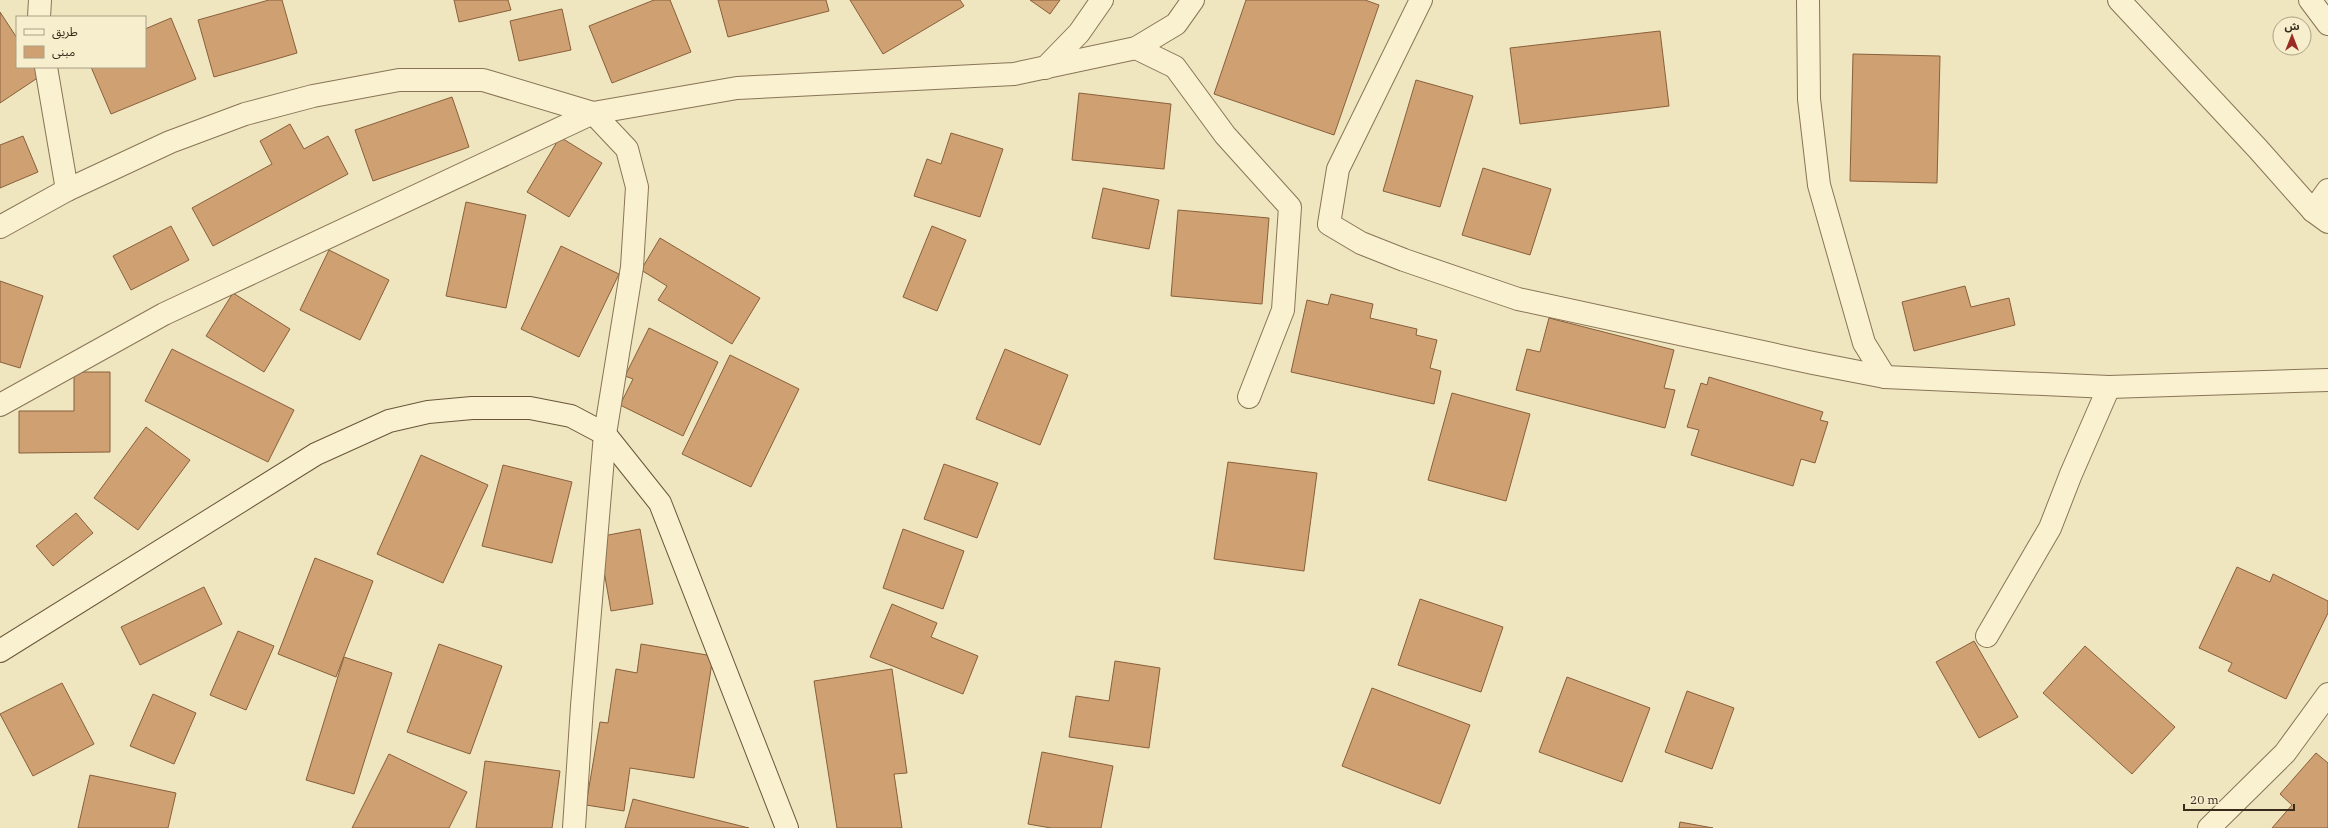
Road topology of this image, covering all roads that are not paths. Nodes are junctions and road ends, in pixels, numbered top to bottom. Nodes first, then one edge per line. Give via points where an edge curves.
1 (40, 0) edge
2 (1102, 0) edge
3 (1193, 0) edge
4 (1421, 0) edge
5 (1808, 0) edge
6 (2119, 0) edge
7 (2310, 0) edge
8 (39, 16) edge
9 (2328, 24) edge
10 (1136, 48) junction
11 (46, 68) edge
12 (1046, 68) junction
13 (593, 113) junction
14 (67, 190) junction
15 (2328, 190) edge
16 (2320, 217) edge
17 (0, 227) edge
18 (1885, 377) junction
19 (2328, 380) edge
20 (2109, 387) junction
21 (1249, 397) dead end
22 (0, 405) edge
23 (605, 434) junction
24 (1987, 636) dead end
25 (0, 651) edge
26 (2328, 694) edge
27 (574, 828) edge
28 (787, 828) edge
29 (2209, 828) edge

1 - 8 street
2 - 12 street via 1079,33
3 - 10 street via 1176,24
4 - 18 street via 1338,169 1329,224 1361,243 1518,299
5 - 18 street via 1809,99 1819,185 1864,343
6 - 16 street
7 - 9 street
10 - 12 street
10 - 21 street via 1175,67 1225,135 1290,207 1283,310
11 - 14 street
12 - 13 street via 1014,74 737,88
13 - 14 street via 483,80 399,80 313,96 245,114 170,142
13 - 22 street via 164,314
13 - 23 street via 627,149 637,187 632,267
14 - 17 street
15 - 16 street
18 - 20 street
19 - 20 street
20 - 24 street via 2050,528
23 - 25 street via 572,416 530,408 472,408 428,412 389,421 316,454
23 - 27 street via 582,698
23 - 28 street via 660,503
26 - 29 street via 2285,753

